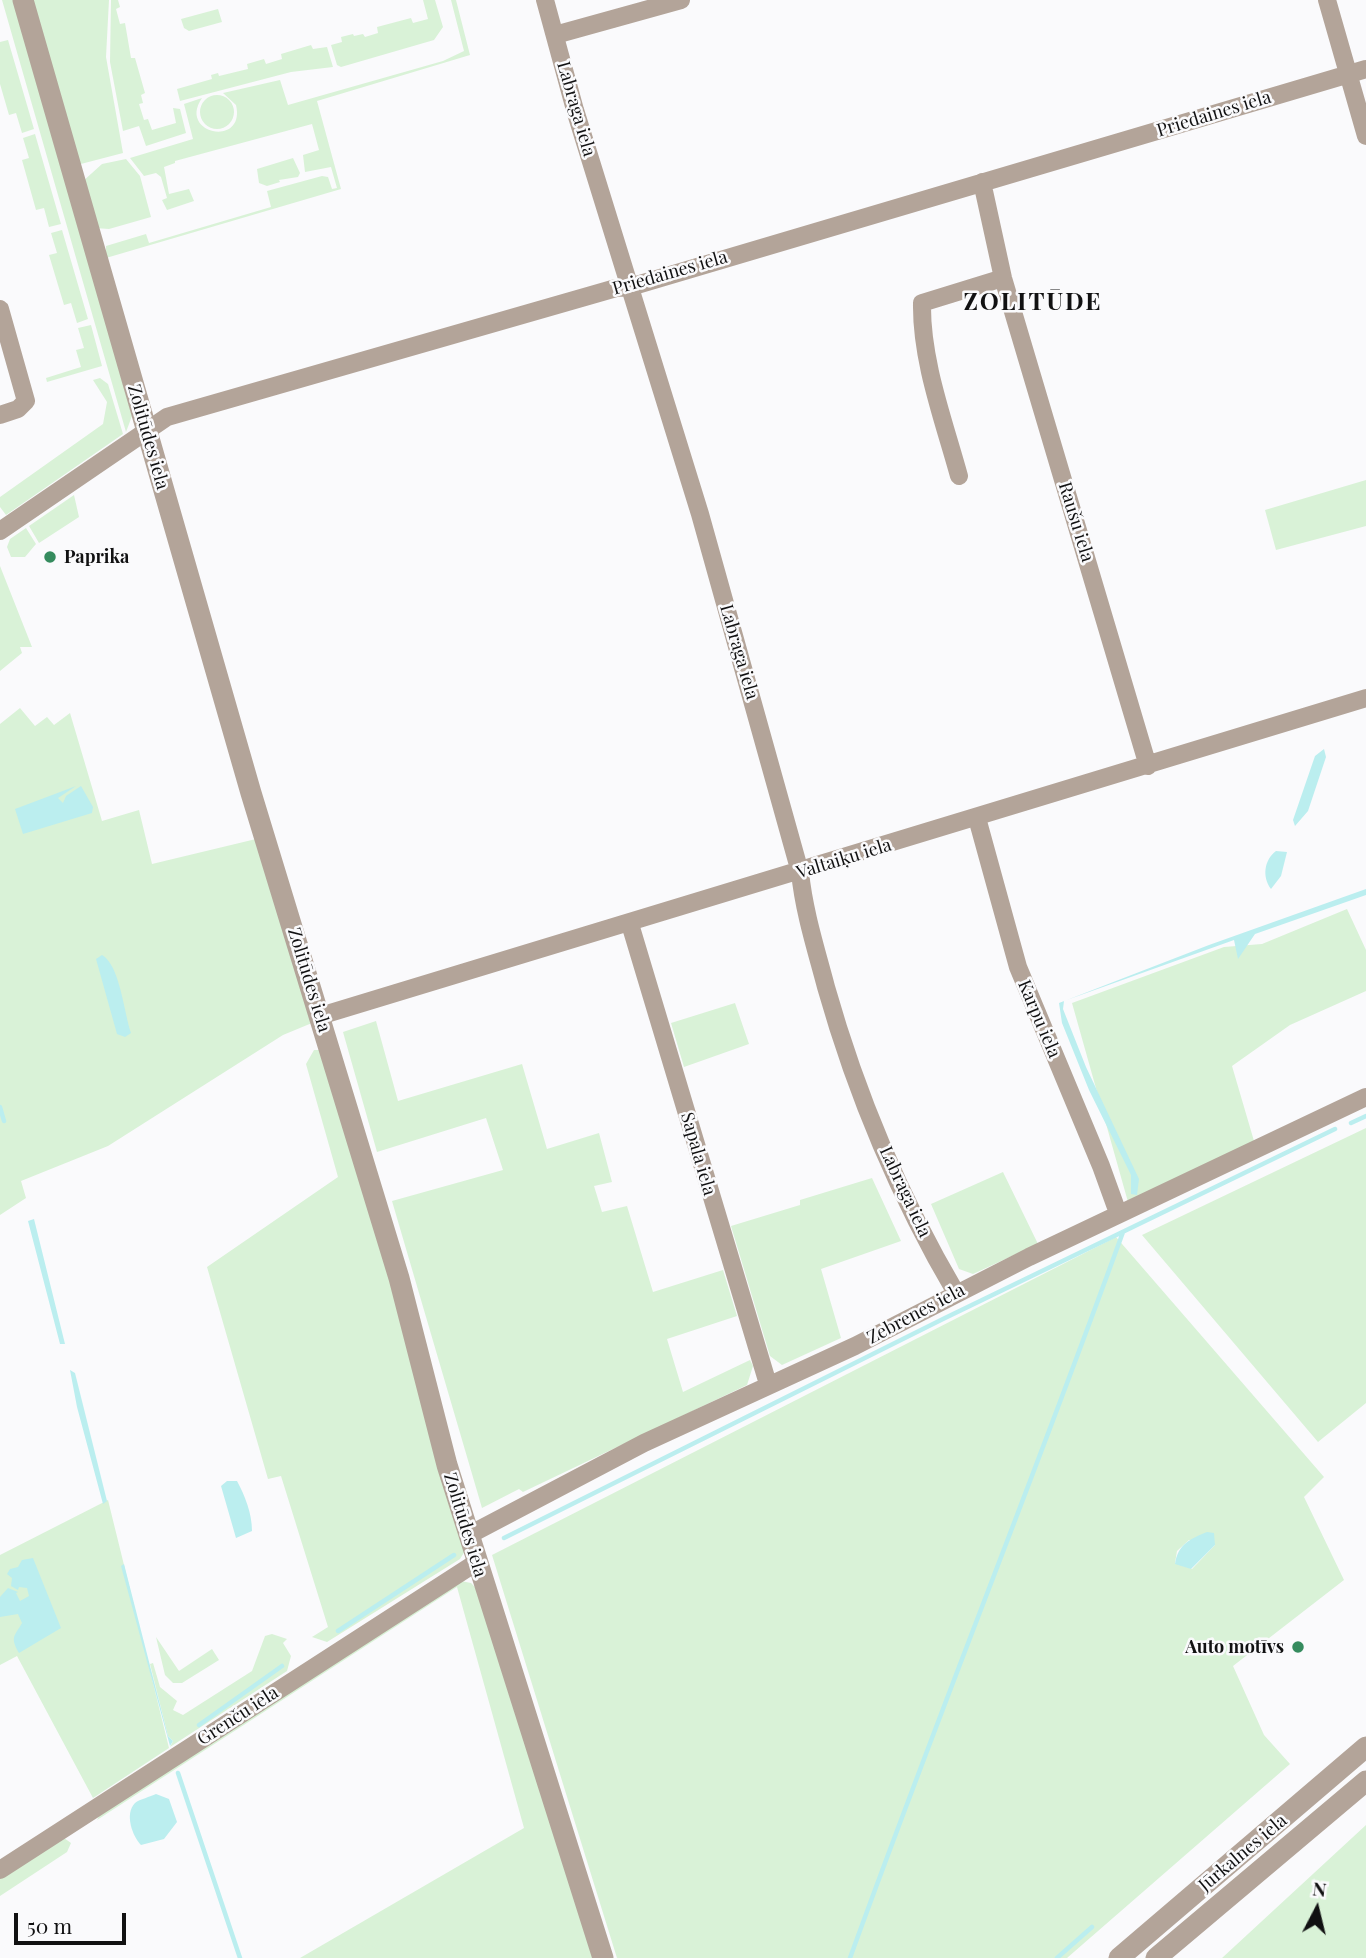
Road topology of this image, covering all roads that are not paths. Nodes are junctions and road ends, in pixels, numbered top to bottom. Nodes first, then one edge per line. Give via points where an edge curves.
1 (23, 0) edge
2 (545, 0) edge
3 (681, 0) edge
4 (1327, 0) edge
5 (555, 35) junction
6 (1366, 69) edge
7 (1348, 75) junction
8 (1366, 136) edge
9 (982, 182) junction
10 (1003, 278) junction
11 (630, 287) junction
12 (0, 309) edge
13 (0, 415) edge
14 (146, 433) junction
15 (959, 476) dead end
16 (0, 531) edge
17 (1366, 698) edge
18 (1148, 766) junction
19 (977, 818) junction
20 (800, 872) junction
21 (630, 924) junction
22 (320, 1016) junction
23 (1366, 1097) edge
24 (1118, 1213) junction
25 (956, 1293) junction
26 (768, 1384) junction
27 (469, 1535) junction
28 (477, 1562) junction
29 (1366, 1747) edge
30 (1366, 1781) edge
31 (0, 1870) edge
32 (603, 1958) edge
33 (1119, 1958) edge
34 (1156, 1958) edge

1 - 14 street, Zolitūdes iela
2 - 5 street, Labraga iela
3 - 5 street
4 - 7 street
5 - 11 street, Labraga iela
6 - 7 street, Priedaines iela
7 - 8 street
7 - 9 street, Priedaines iela
9 - 10 street, Raušu iela
9 - 11 street, Priedaines iela
10 - 15 street via 922,303 921,325
10 - 18 street, Raušu iela
11 - 14 street, Priedaines iela via 167,416
11 - 20 street, Labraga iela via 700,514
12 - 13 street via 26,398 18,409
14 - 16 street, Priedaines iela
14 - 22 street, Zolitūdes iela
17 - 18 street, Valtaiķu iela
18 - 19 street, Valtaiķu iela
19 - 20 street, Valtaiķu iela
19 - 24 street, Karpu iela via 1017,967
20 - 21 street, Valtaiķu iela
20 - 25 street, Labraga iela via 818,961 859,1087 912,1209
21 - 22 street, Valtaiķu iela
21 - 26 street, Sapala iela
22 - 27 street, Zolitūdes iela via 399,1278
23 - 24 street, Zebrenes iela
24 - 25 street, Zebrenes iela
25 - 26 street, Zebrenes iela via 855,1346
26 - 27 street, Zebrenes iela
27 - 28 street, Zolitūdes iela
28 - 31 street, Grenču iela
28 - 32 street, Zolitūdes iela
29 - 33 street, Jūrkalnes iela
30 - 34 street, Jūrkalnes iela

